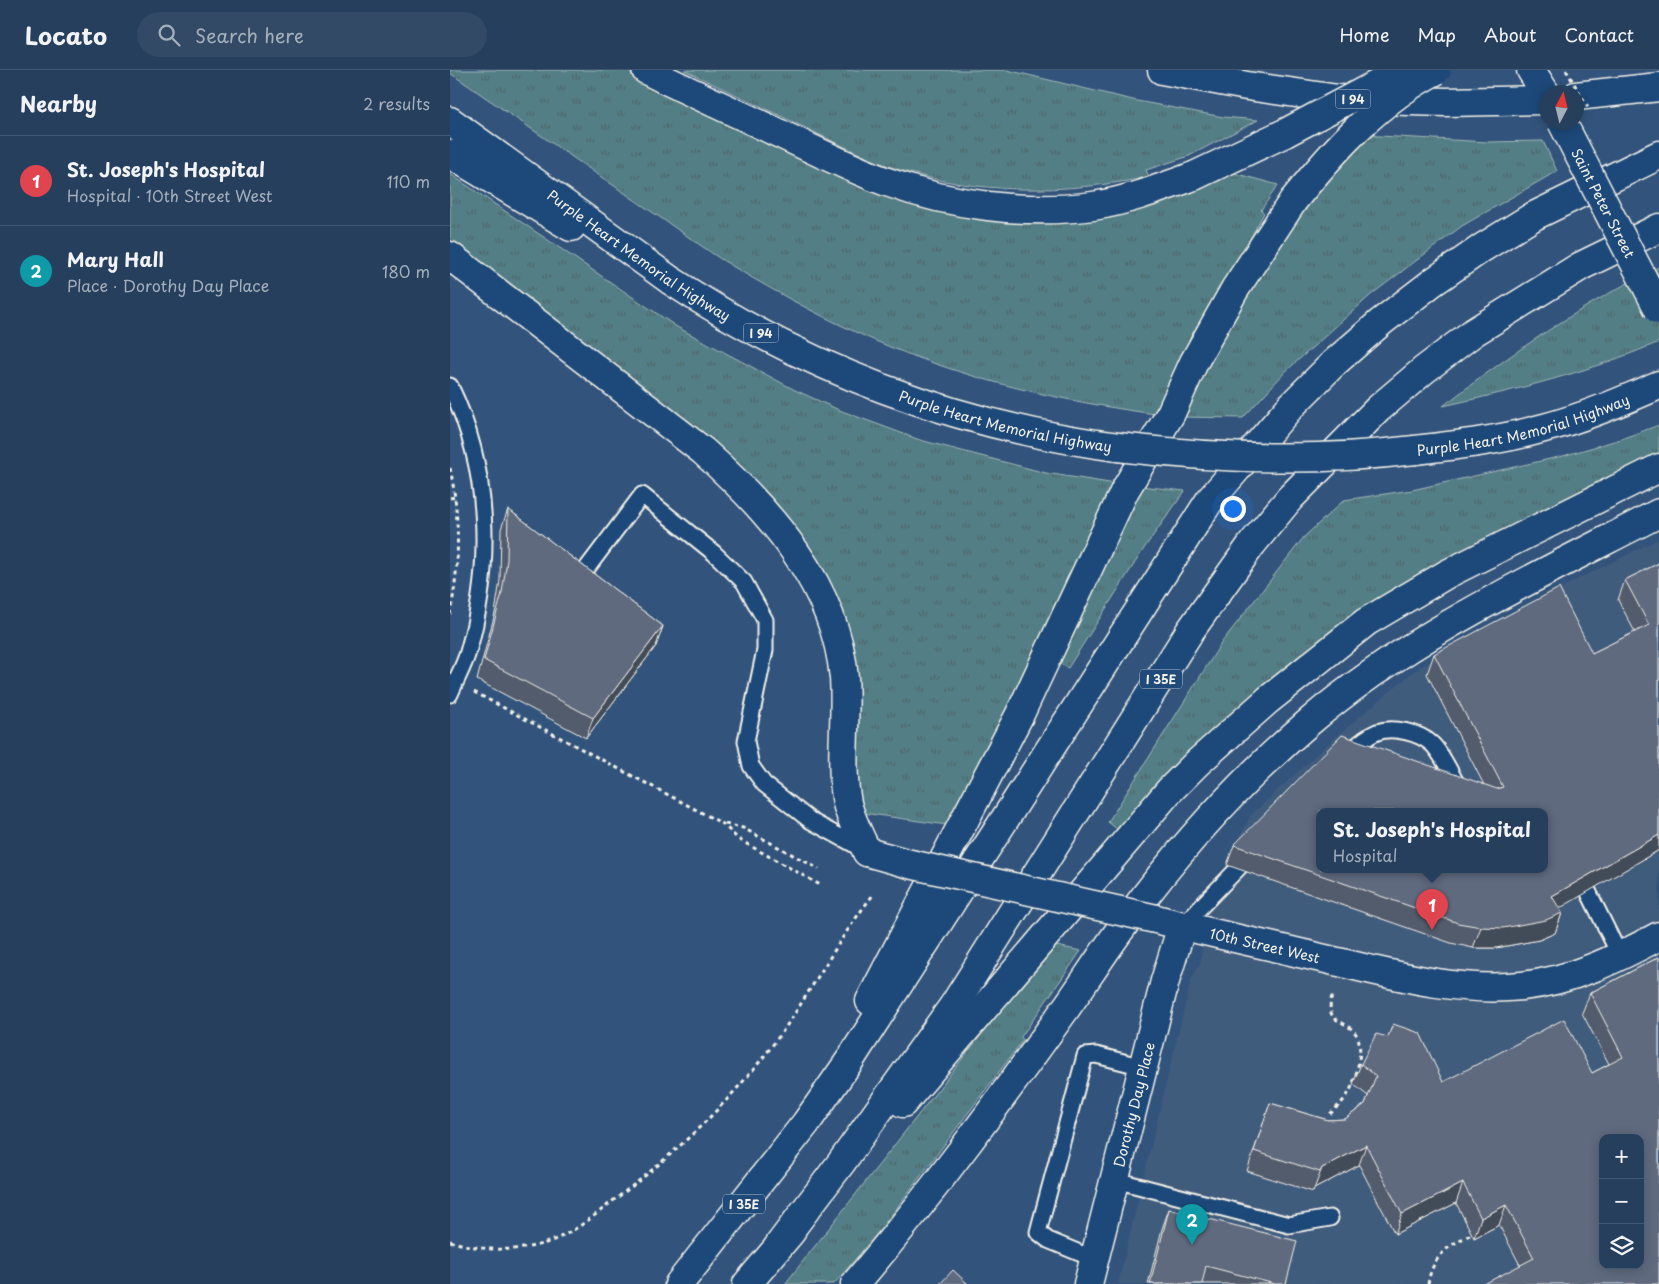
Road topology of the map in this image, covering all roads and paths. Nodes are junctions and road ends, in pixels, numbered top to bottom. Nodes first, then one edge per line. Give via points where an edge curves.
1 (646, 70) edge
2 (1162, 70) edge
3 (1404, 70) edge
4 (1437, 70) edge
5 (1531, 70) edge
6 (1540, 85) edge
7 (1659, 87) edge
8 (1584, 95) edge
9 (1539, 100) edge
10 (450, 122) edge
11 (1566, 130) edge
12 (450, 154) edge
13 (1659, 155) edge
14 (1659, 228) edge
15 (450, 256) edge
16 (699, 299) junction
17 (1659, 310) edge
18 (1659, 385) edge
19 (450, 386) edge
20 (450, 468) edge
21 (1659, 468) edge
22 (456, 497) junction
23 (450, 498) edge
24 (1659, 513) edge
25 (576, 584) edge
26 (450, 614) edge
27 (453, 688) edge
28 (1337, 765) edge
29 (1468, 802) edge
30 (723, 824) junction
31 (1264, 841) edge
32 (867, 852) junction
33 (819, 869) dead end
34 (822, 886) dead end
35 (1588, 891) edge
36 (873, 896) dead end
37 (1182, 926) junction
38 (1659, 936) edge
39 (1620, 956) junction
40 (1332, 996) dead end
41 (1358, 1066) junction
42 (1143, 1067) junction
43 (1362, 1068) edge
44 (1330, 1114) dead end
45 (806, 1123) junction
46 (1115, 1180) junction
47 (1330, 1218) dead end
48 (1472, 1234) dead end
49 (450, 1241) edge
50 (779, 1245) junction
51 (1091, 1272) edge
52 (679, 1284) edge
53 (747, 1284) edge
54 (855, 1284) edge
55 (1428, 1284) edge

1 - 3 main road, bridge via 887,182 941,197 1002,207 1061,208 1093,206 1124,199 1194,176 1285,133
2 - 9 main road, I 94 via 1338,99
4 - 45 main road, bridge via 1394,96 1365,121 1292,201 1234,289 1170,413 1125,490 1020,714
5 - 6 main road
7 - 8 main road
10 - 16 main road, Purple Heart Memorial Highway / I 94
11 - 17 main road, Saint Peter Street, bridge
12 - 16 main road
13 - 45 main road, I 35E via 1534,216 1463,261 1381,322 1291,406 1210,500 905,976
14 - 50 main road, I 35E via 1581,266 1474,332 1378,410 1290,498 1252,544 1190,631 954,1005 842,1163
15 - 32 main road via 703,451 779,528 812,579 840,652 844,678 845,784 848,804
16 - 18 main road, Purple Heart Memorial Highway / I 94, bridge via 822,362 929,405 1047,437 1118,447 1230,457 1289,458 1415,450 1546,428
19 - 27 lane via 475,458 482,491 485,542 480,596 468,653
20 - 22 path
21 - 50 main road via 1408,596 1336,644 1228,735 1169,791 993,1000
22 - 23 path
22 - 26 path via 458,542 455,592
24 - 54 main road via 1491,602 1370,674 1307,724 1244,782 1187,843 1132,913 991,1111
25 - 32 lane via 642,495 714,553 744,582 765,620 765,650 746,741 751,766 764,784 811,822
27 - 30 path
28 - 29 lane via 1359,743 1378,731 1418,735 1433,745
30 - 33 path via 744,828
30 - 34 path via 738,839
31 - 37 lane
32 - 37 main road, 10th Street West, bridge
35 - 39 lane
36 - 49 path via 758,1063 694,1132 632,1187 582,1225 551,1241 533,1246 494,1248
37 - 39 main road, 10th Street West via 1424,982 1473,988 1533,984 1572,976
37 - 42 main road, Dorothy Day Place
38 - 39 main road, 10th Street West
40 - 41 path via 1331,1015 1356,1033 1361,1048
41 - 43 path
41 - 44 path via 1348,1094
42 - 46 main road, Dorothy Day Place
42 - 51 lane via 1096,1055 1084,1056 1038,1232
45 - 52 main road, I 35E
46 - 47 lane via 1289,1225
46 - 51 main road, Dorothy Day Place
48 - 55 path via 1458,1240 1438,1256
50 - 53 main road, I 35E

